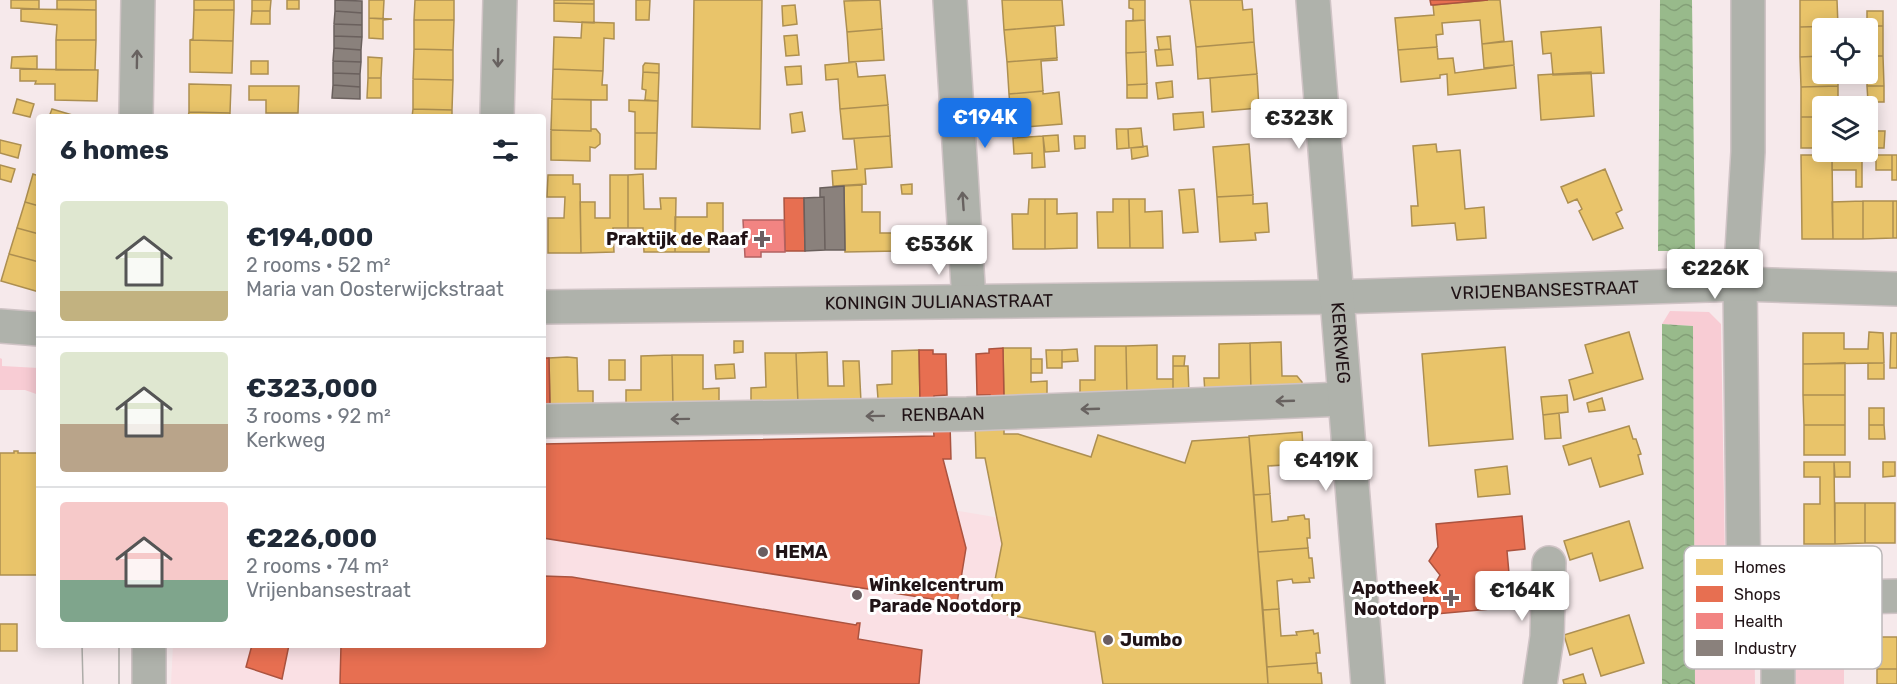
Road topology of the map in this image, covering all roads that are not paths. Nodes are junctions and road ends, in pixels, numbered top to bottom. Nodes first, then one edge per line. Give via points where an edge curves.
1 (138, 0) edge
2 (500, 0) edge
3 (950, 0) edge
4 (1313, 0) edge
5 (1748, 0) edge
6 (136, 114) edge
7 (497, 114) edge
8 (1740, 284) junction
9 (1897, 289) edge
10 (1336, 297) junction
11 (969, 301) junction
12 (546, 307) edge
13 (0, 326) edge
14 (36, 329) edge
15 (1344, 399) junction
16 (546, 421) edge
17 (1743, 546) edge
18 (1549, 563) dead end
19 (1897, 596) edge
20 (1882, 597) edge
21 (149, 648) edge
22 (149, 684) edge
23 (1368, 684) edge
24 (1540, 684) edge

6 -> 1 street
2 -> 7 street
11 -> 3 street
4 - 10 street, KERKWEG
5 - 8 street via 1748,152
8 - 9 street, VRIJENBANSESTRAAT
8 - 10 street, VRIJENBANSESTRAAT
8 - 17 street
10 - 11 street, KONINGIN JULIANASTRAAT
10 - 15 street, KERKWEG
11 - 12 street, KONINGIN JULIANASTRAAT
13 - 14 street
15 -> 16 street, RENBAAN via 967,414
15 - 23 street, KERKWEG
18 - 24 street via 1547,637
19 - 20 street
21 - 22 street

